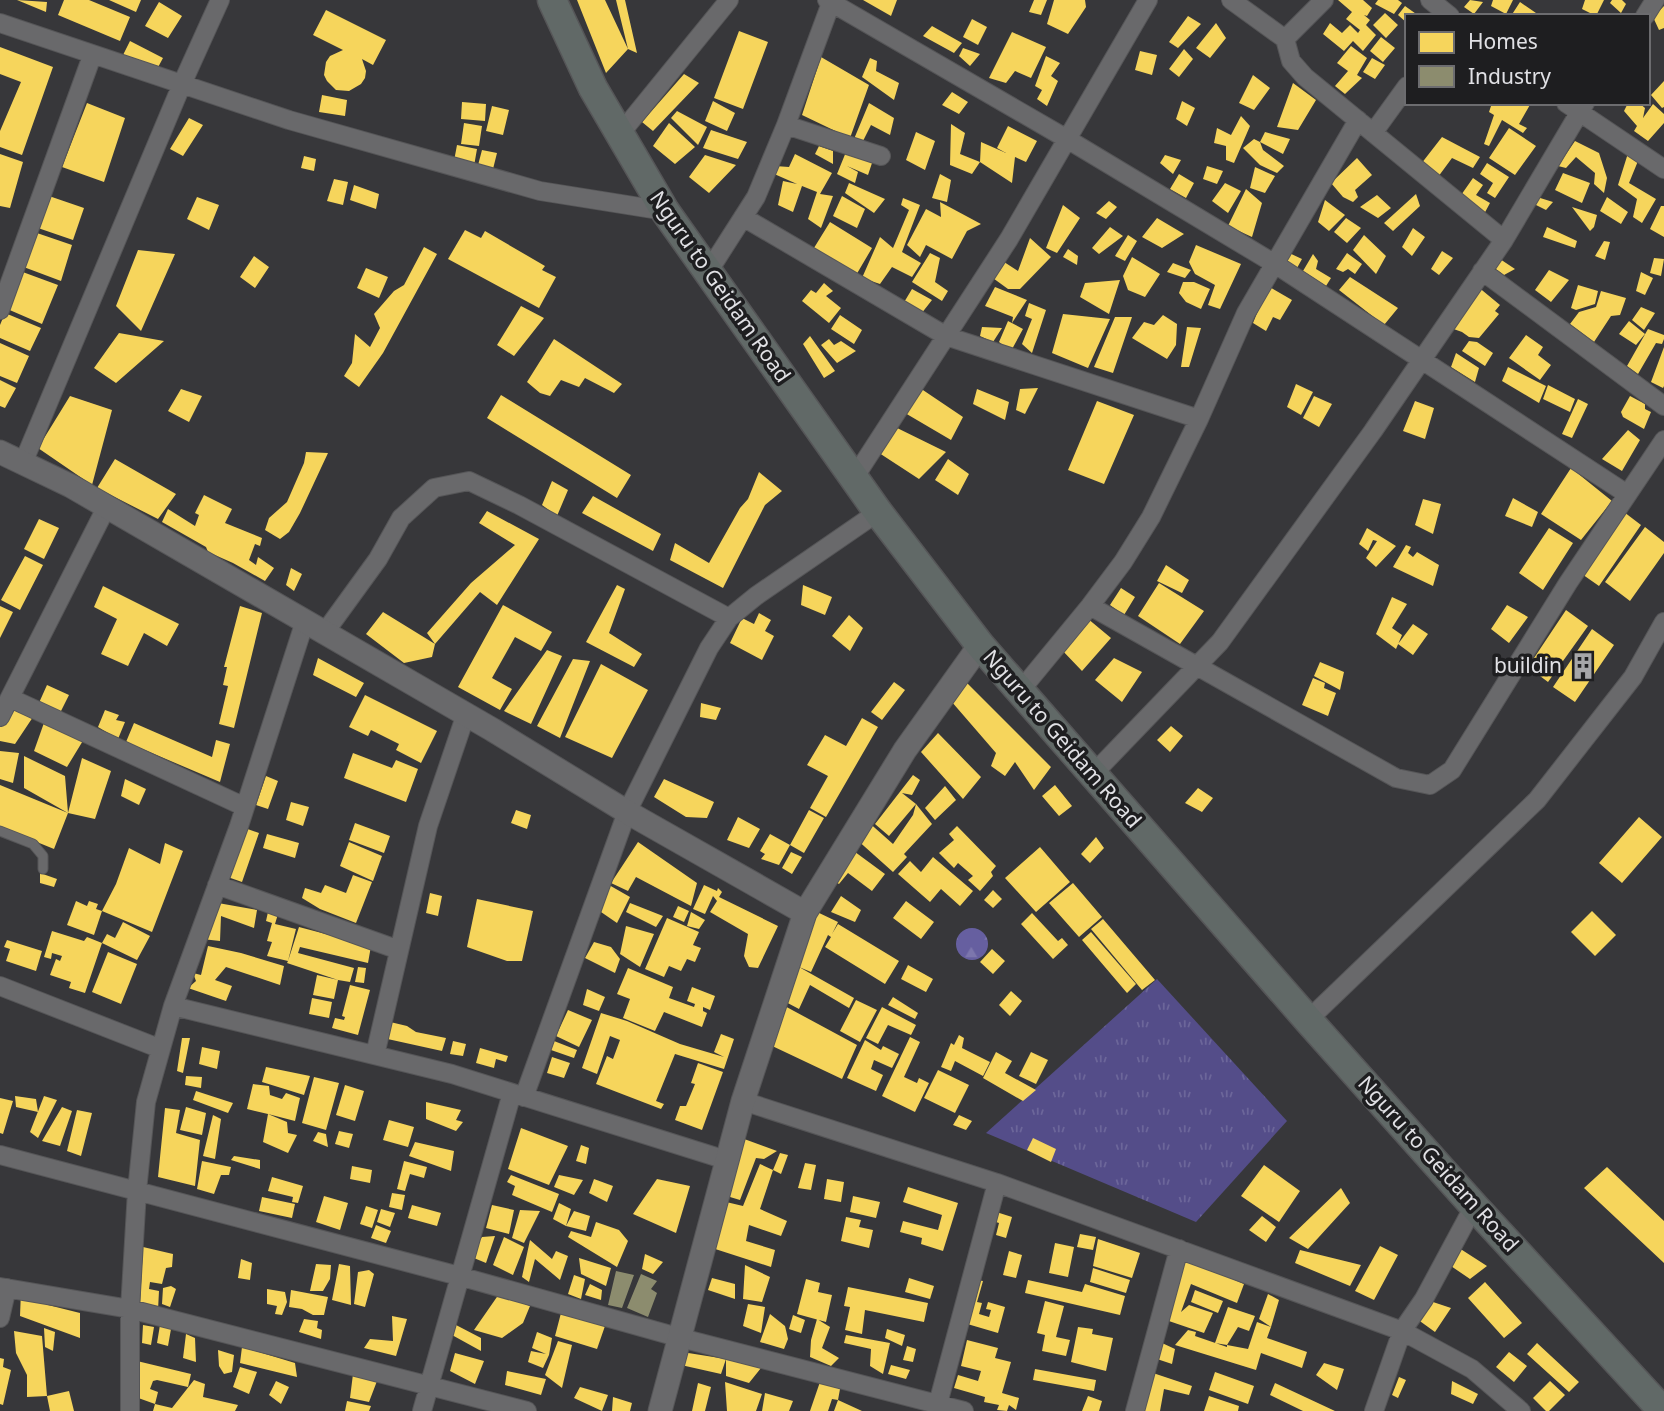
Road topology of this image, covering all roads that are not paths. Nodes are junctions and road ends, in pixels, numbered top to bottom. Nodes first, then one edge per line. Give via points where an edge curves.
1 (220, 0) edge
2 (552, 0) edge
3 (729, 0) edge
4 (1148, 0) edge
5 (1231, 0) edge
6 (1324, 0) edge
7 (1430, 0) edge
8 (829, 1) edge
9 (1448, 14) edge
10 (0, 23) edge
11 (1285, 39) junction
12 (92, 55) junction
13 (181, 84) junction
14 (1405, 89) edge
15 (1576, 106) edge
16 (1358, 120) junction
17 (786, 125) junction
18 (1373, 133) junction
19 (620, 134) junction
20 (1067, 139) junction
21 (881, 156) dead end
22 (1664, 169) edge
23 (665, 211) junction
24 (743, 216) junction
25 (1504, 240) junction
26 (1275, 264) junction
27 (1482, 271) junction
28 (708, 272) junction
29 (0, 310) edge
30 (946, 336) junction
31 (1421, 360) junction
32 (1664, 407) edge
33 (1199, 419) junction
34 (1664, 440) edge
35 (0, 452) edge
36 (23, 463) junction
37 (854, 478) junction
38 (1628, 494) junction
39 (107, 506) junction
40 (878, 512) junction
41 (1090, 606) junction
42 (729, 618) junction
43 (1664, 622) edge
44 (315, 627) junction
45 (980, 645) junction
46 (1197, 665) junction
47 (1020, 691) junction
48 (10, 698) junction
49 (466, 715) junction
50 (0, 717) edge
51 (1093, 775) junction
52 (245, 807) junction
53 (627, 812) junction
54 (0, 831) edge
55 (43, 869) dead end
56 (217, 885) junction
57 (805, 913) junction
58 (399, 950) junction
59 (0, 986) edge
60 (173, 1006) junction
61 (1308, 1020) junction
62 (161, 1049) junction
63 (375, 1055) junction
64 (518, 1095) junction
65 (743, 1101) junction
66 (0, 1154) edge
67 (726, 1160) junction
68 (997, 1183) junction
69 (137, 1191) junction
70 (1474, 1206) junction
71 (1179, 1249) junction
72 (460, 1276) junction
73 (3, 1287) edge
74 (130, 1309) junction
75 (0, 1318) edge
76 (1402, 1331) junction
77 (681, 1338) junction
78 (429, 1385) junction
79 (937, 1407) edge
80 (130, 1411) edge
81 (422, 1411) edge
82 (527, 1411) edge
83 (660, 1411) edge
84 (964, 1411) edge
85 (1136, 1411) edge
86 (1374, 1411) edge
87 (1521, 1411) edge
88 (1663, 1411) edge

1 - 13 street
2 - 19 main road, Nguru to Geidam Road
3 - 19 street
4 - 20 street
5 - 11 street
6 - 11 street
7 - 9 street
8 - 17 street
8 - 20 street
10 - 12 street
11 - 16 street via 1291,61 1305,77
12 - 13 street
12 - 29 street
13 - 23 street via 289,120 540,191
13 - 36 street
14 - 18 street
15 - 22 street
15 - 25 street
16 - 18 street
16 - 26 street
17 - 21 street
17 - 24 street via 756,197
18 - 25 street
19 - 23 main road, Nguru to Geidam Road
20 - 26 street
20 - 30 street
23 - 28 main road, Nguru to Geidam Road
24 - 28 street
24 - 30 street
25 - 27 street
26 - 31 street
26 - 33 street via 1246,313
27 - 31 street
27 - 32 street
28 - 37 main road, Nguru to Geidam Road
30 - 33 street
30 - 37 street
31 - 38 street
31 - 46 street via 1228,631
33 - 41 street via 1151,517
34 - 38 street
35 - 36 street
36 - 39 street
37 - 40 main road, Nguru to Geidam Road
38 - 46 street via 1452,771 1430,785 1396,778
39 - 44 street
39 - 48 street
40 - 42 street
40 - 45 main road, Nguru to Geidam Road
41 - 46 street
41 - 47 street
42 - 44 street via 469,481 434,488 401,518 378,559
42 - 53 street via 709,648
43 - 61 street via 1633,677 1537,800
44 - 49 street
44 - 52 street
45 - 47 main road, Nguru to Geidam Road
45 - 57 street via 905,750
46 - 51 street
47 - 51 main road, Nguru to Geidam Road
48 - 50 street
48 - 52 street
49 - 53 street
49 - 58 street via 428,826
51 - 61 main road, Nguru to Geidam Road
52 - 56 street
53 - 57 street
53 - 64 street
54 - 55 lane via 33,844 43,856
56 - 58 street
56 - 60 street
57 - 65 street
58 - 63 street
59 - 62 street
60 - 62 street
60 - 63 street
61 - 70 main road, Nguru to Geidam Road
62 - 69 street via 146,1102
63 - 64 street
64 - 67 street
64 - 72 street
65 - 67 street
65 - 68 street
66 - 69 street
67 - 77 street
68 - 71 street
68 - 79 street
69 - 72 street
69 - 74 street
70 - 76 street
70 - 88 main road, Nguru to Geidam Road
71 - 76 street
71 - 85 street
72 - 77 street
72 - 78 street
73 - 74 street
73 - 75 street
74 - 78 street
74 - 80 street
76 - 86 street
76 - 87 street via 1472,1370
77 - 79 street
77 - 83 street
78 - 81 street
78 - 82 street
79 - 84 street

